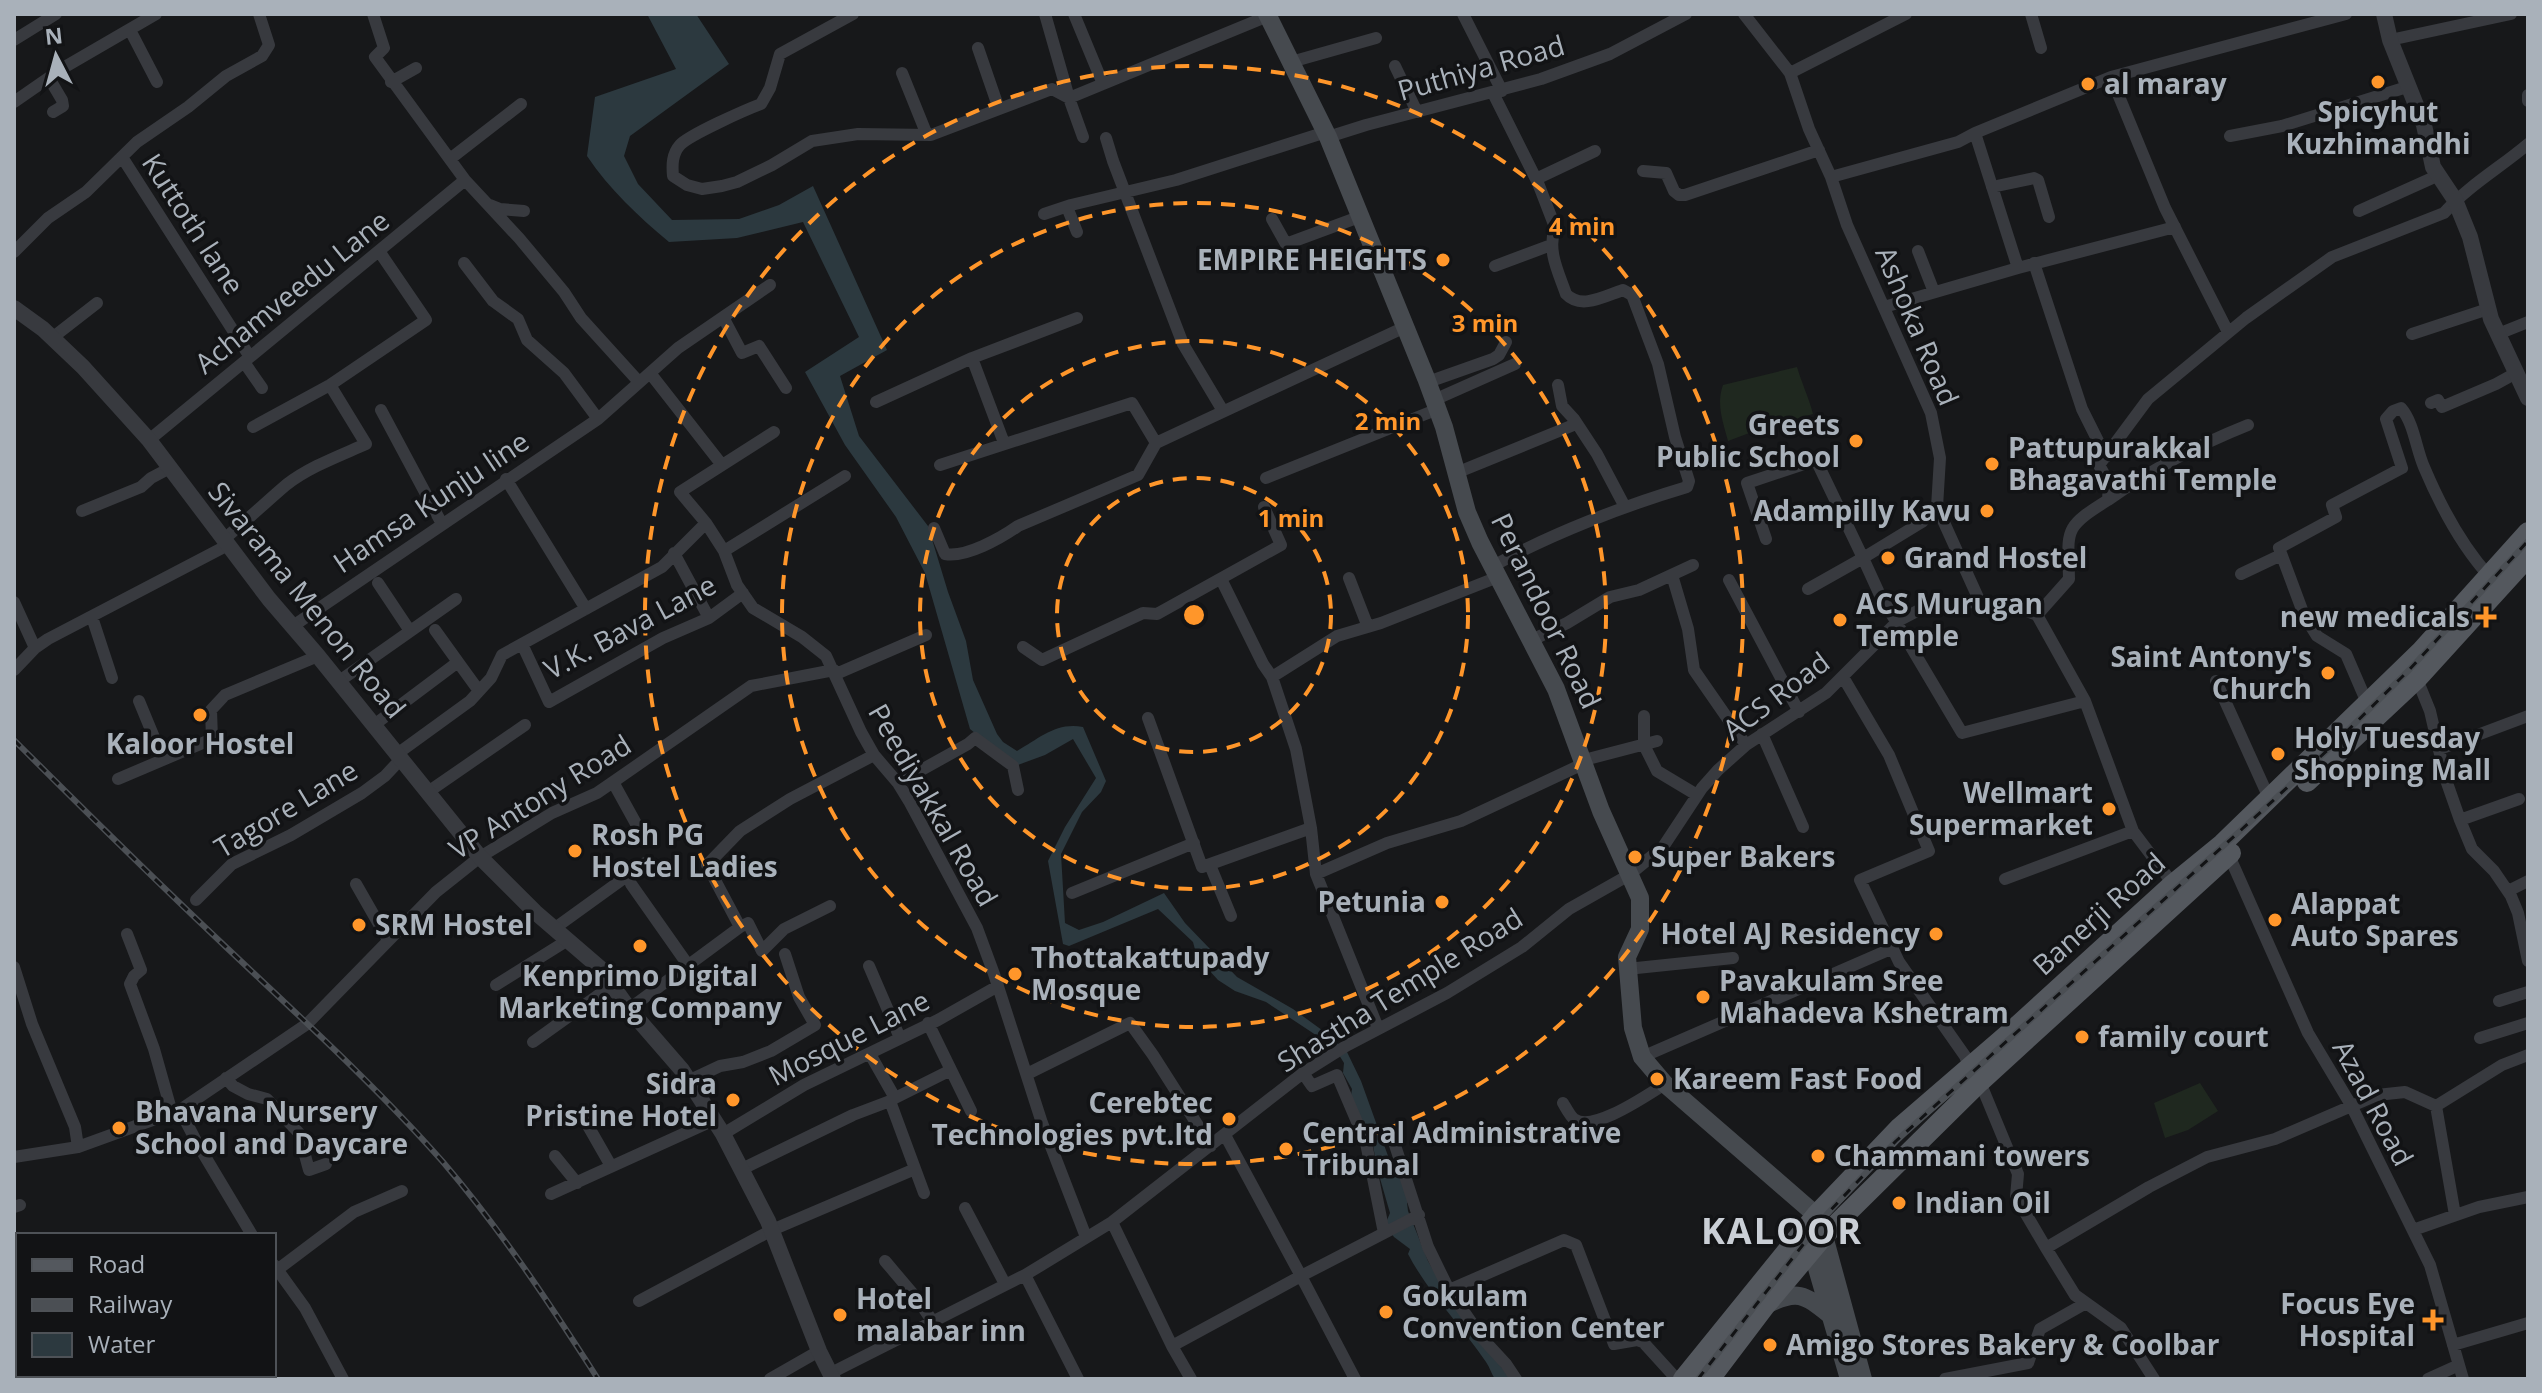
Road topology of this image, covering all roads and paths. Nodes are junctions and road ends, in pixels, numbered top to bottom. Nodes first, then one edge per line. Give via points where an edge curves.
1 (56, 14) edge
2 (259, 14) edge
3 (373, 14) edge
4 (853, 14) edge
5 (1045, 14) edge
6 (1074, 14) edge
7 (1463, 14) edge
8 (1686, 14) edge
9 (1744, 14) edge
10 (1906, 14) edge
11 (2031, 14) edge
12 (2346, 14) edge
13 (2384, 14) edge
14 (2511, 14) edge
15 (1268, 15) edge
16 (152, 18) edge
17 (130, 30) junction
18 (1376, 38) dead end
19 (14, 40) edge
20 (2390, 40) junction
21 (978, 48) dead end
22 (2041, 48) dead end
23 (1291, 62) junction
24 (1395, 66) dead end
25 (416, 68) dead end
26 (902, 73) dead end
27 (1790, 73) junction
28 (2111, 77) junction
29 (49, 78) junction
30 (157, 82) dead end
31 (391, 82) junction
32 (1103, 84) junction
33 (2407, 87) junction
34 (1497, 92) junction
35 (2528, 95) edge
36 (1069, 98) junction
37 (2528, 101) edge
38 (14, 102) edge
39 (521, 104) dead end
40 (999, 109) junction
41 (53, 112) dead end
42 (1417, 112) junction
43 (1975, 133) junction
44 (929, 135) junction
45 (1327, 135) junction
46 (2230, 136) dead end
47 (1083, 137) dead end
48 (1106, 138) dead end
49 (2528, 144) edge
50 (1819, 150) junction
51 (1595, 151) dead end
52 (122, 157) junction
53 (450, 159) junction
54 (1643, 171) dead end
55 (2439, 175) junction
56 (1831, 177) junction
57 (1536, 179) junction
58 (465, 180) junction
59 (1992, 187) junction
60 (1124, 192) junction
61 (2455, 200) junction
62 (487, 203) junction
63 (1067, 207) junction
64 (524, 211) dead end
65 (2359, 211) dead end
66 (1044, 214) dead end
67 (1359, 217) junction
68 (2049, 217) dead end
69 (1272, 219) dead end
70 (2175, 227) junction
71 (1077, 232) dead end
72 (1286, 244) junction
73 (1551, 245) junction
74 (379, 251) junction
75 (1918, 251) dead end
76 (14, 252) edge
77 (464, 263) dead end
78 (2034, 263) junction
79 (1294, 266) dead end
80 (1495, 266) dead end
81 (2018, 268) junction
82 (770, 285) dead end
83 (1934, 292) junction
84 (97, 303) dead end
85 (1884, 307) junction
86 (14, 308) edge
87 (2488, 309) junction
88 (723, 317) junction
89 (1077, 318) dead end
90 (2528, 322) edge
91 (1405, 327) junction
92 (2228, 332) junction
93 (2412, 334) dead end
94 (2498, 334) junction
95 (52, 338) junction
96 (1506, 342) dead end
97 (972, 358) junction
98 (247, 360) junction
99 (1515, 364) dead end
100 (650, 373) junction
101 (2516, 373) junction
102 (639, 382) junction
103 (330, 385) junction
104 (1558, 385) dead end
105 (262, 388) dead end
106 (786, 388) dead end
107 (1433, 397) junction
108 (2528, 398) edge
109 (876, 402) dead end
110 (2431, 403) dead end
111 (381, 410) dead end
112 (1223, 411) junction
113 (598, 419) junction
114 (1576, 424) junction
115 (2248, 425) dead end
116 (253, 427) dead end
117 (774, 432) dead end
118 (149, 440) junction
119 (1004, 443) junction
120 (1156, 443) junction
121 (2106, 457) junction
122 (722, 465) junction
123 (940, 465) dead end
124 (170, 468) junction
125 (1456, 473) junction
126 (845, 476) dead end
127 (1266, 478) dead end
128 (506, 479) junction
129 (2108, 500) junction
130 (1264, 507) dead end
131 (1625, 507) junction
132 (1937, 507) junction
133 (82, 511) dead end
134 (706, 523) junction
135 (442, 524) junction
136 (934, 528) dead end
137 (2528, 532) edge
138 (1766, 539) dead end
139 (226, 542) junction
140 (724, 551) junction
141 (2280, 551) junction
142 (674, 553) junction
143 (2528, 557) edge
144 (1863, 558) junction
145 (1693, 565) dead end
146 (1495, 572) junction
147 (2241, 574) dead end
148 (1672, 575) junction
149 (2489, 576) junction
150 (1349, 578) dead end
151 (1221, 579) junction
152 (1729, 580) dead end
153 (378, 583) dead end
154 (1808, 589) dead end
155 (743, 593) junction
156 (456, 599) dead end
157 (14, 602) edge
158 (1980, 602) junction
159 (586, 609) junction
160 (2037, 615) junction
161 (92, 617) junction
162 (709, 618) junction
163 (1898, 621) junction
164 (293, 626) junction
165 (1368, 627) junction
166 (435, 630) dead end
167 (410, 631) junction
168 (926, 635) dead end
169 (1532, 640) junction
170 (522, 644) junction
171 (1023, 647) dead end
172 (35, 648) junction
173 (318, 656) junction
174 (458, 662) junction
175 (14, 670) edge
176 (835, 672) junction
177 (1272, 677) junction
178 (1843, 677) junction
179 (112, 678) dead end
180 (2417, 679) junction
181 (2216, 681) dead end
182 (338, 682) junction
183 (479, 691) junction
184 (139, 701) dead end
185 (2085, 701) junction
186 (2368, 705) junction
187 (1799, 712) junction
188 (1644, 716) dead end
189 (2528, 716) edge
190 (1148, 718) dead end
191 (374, 725) junction
192 (525, 725) dead end
193 (1762, 734) junction
194 (1651, 743) junction
195 (1746, 745) junction
196 (2440, 749) junction
197 (874, 755) junction
198 (399, 756) junction
199 (163, 759) junction
200 (1584, 762) junction
201 (118, 779) dead end
202 (613, 782) junction
203 (898, 783) junction
204 (1018, 790) dead end
205 (428, 792) junction
206 (1697, 795) junction
207 (2269, 798) junction
208 (2519, 799) dead end
209 (2460, 820) junction
210 (1803, 827) dead end
211 (1311, 828) junction
212 (2133, 831) junction
213 (645, 840) dead end
214 (1194, 843) junction
215 (2225, 849) junction
216 (480, 857) junction
217 (645, 863) dead end
218 (1210, 865) junction
219 (1316, 874) junction
220 (1629, 875) junction
221 (2005, 879) dead end
222 (2528, 881) edge
223 (356, 884) dead end
224 (631, 884) dead end
225 (2173, 884) junction
226 (2508, 891) junction
227 (1072, 893) dead end
228 (196, 900) dead end
229 (830, 906) dead end
230 (1231, 916) dead end
231 (740, 927) junction
232 (555, 928) junction
233 (127, 934) dead end
234 (388, 940) junction
235 (568, 940) junction
236 (1893, 948) junction
237 (785, 954) dead end
238 (1733, 958) dead end
239 (2528, 961) edge
240 (688, 965) junction
241 (869, 966) dead end
242 (14, 967) edge
243 (1627, 969) junction
244 (496, 985) dead end
245 (611, 986) junction
246 (998, 986) junction
247 (2528, 992) edge
248 (2499, 1001) dead end
249 (629, 1009) junction
250 (928, 1023) junction
251 (2528, 1023) edge
252 (1378, 1028) junction
253 (900, 1038) junction
254 (2480, 1038) dead end
255 (533, 1042) dead end
256 (870, 1054) junction
257 (2528, 1055) edge
258 (1642, 1057) junction
259 (951, 1070) junction
260 (1980, 1070) junction
261 (1303, 1073) junction
262 (1027, 1074) junction
263 (226, 1078) junction
264 (688, 1081) junction
265 (1665, 1084) junction
266 (1563, 1103) dead end
267 (2351, 1105) junction
268 (2436, 1106) junction
269 (176, 1111) junction
270 (971, 1111) dead end
271 (583, 1117) dead end
272 (714, 1120) junction
273 (723, 1134) junction
274 (1225, 1135) junction
275 (1393, 1139) dead end
276 (1211, 1146) junction
277 (78, 1147) junction
278 (555, 1156) dead end
279 (14, 1157) edge
280 (326, 1164) dead end
281 (611, 1166) junction
282 (1862, 1167) junction
283 (742, 1169) junction
284 (915, 1169) junction
285 (1881, 1179) junction
286 (577, 1183) junction
287 (1787, 1190) junction
288 (402, 1191) dead end
289 (924, 1193) dead end
290 (551, 1194) dead end
291 (2528, 1197) edge
292 (965, 1208) dead end
293 (1816, 1215) junction
294 (2455, 1215) junction
295 (1416, 1216) junction
296 (1112, 1222) junction
297 (772, 1230) junction
298 (2413, 1230) junction
299 (1386, 1231) junction
300 (251, 1233) edge
301 (1086, 1237) junction
302 (1813, 1240) junction
303 (2046, 1248) junction
304 (885, 1261) dead end
305 (276, 1268) edge
306 (1025, 1275) junction
307 (1301, 1276) junction
308 (1005, 1284) junction
309 (1449, 1290) junction
310 (639, 1301) dead end
311 (2086, 1303) junction
312 (1766, 1305) junction
313 (1830, 1315) junction
314 (933, 1322) junction
315 (2528, 1323) edge
316 (2453, 1345) junction
317 (1172, 1346) junction
318 (819, 1351) junction
319 (2459, 1365) junction
320 (832, 1376) edge
321 (1678, 1376) edge
322 (343, 1379) edge
323 (770, 1379) edge
324 (1078, 1379) edge
325 (1191, 1379) edge
326 (1355, 1379) edge
327 (1516, 1379) edge
328 (1710, 1379) edge
329 (1849, 1379) edge
330 (1863, 1379) edge
331 (1945, 1379) edge
332 (2154, 1379) edge
333 (2428, 1379) edge
334 (2463, 1379) edge

1 - 19 street
2 - 52 street via 269,45 262,56 226,76
3 - 31 street via 384,48 375,57
4 - 44 street via 780,54 761,104 679,146 671,163 673,176 702,189 737,182 812,141 858,134
5 - 36 street
6 - 32 street
7 - 34 street
8 - 34 street, Puthiya Road via 1610,54
9 - 27 street, Ashoka Road
10 - 27 street
11 - 22 street
12 - 28 street
13 - 20 street
14 - 20 street
15 - 23 main road, Perandoor Road
15 - 32 street
16 - 17 street
17 - 29 street
17 - 30 street
18 - 23 street
20 - 33 street
21 - 40 street
23 - 45 main road, Perandoor Road
24 - 42 street
25 - 31 street
26 - 44 street
27 - 50 street, Ashoka Road
28 - 43 street
28 - 70 street
29 - 38 street
29 - 41 street via 63,106
31 - 53 street
32 - 36 street
33 - 46 street via 2282,126
33 - 55 street
34 - 42 street, Puthiya Road
34 - 57 street
35 - 37 street
36 - 40 street via 1052,89
36 - 47 street
39 - 53 street
40 - 44 street
42 - 45 street, Puthiya Road
43 - 56 street
43 - 59 street
45 - 60 street, Puthiya Road
45 - 67 main road, Perandoor Road
48 - 60 street
49 - 61 street
50 - 54 street via 1685,195 1674,191 1666,173
50 - 56 street, Ashoka Road
51 - 57 street
52 - 76 street
52 - 98 street, Kuttoth lane
53 - 58 street
55 - 61 street
55 - 65 street
56 - 85 street, Ashoka Road
57 - 73 street via 1555,227
58 - 62 street
58 - 74 street, Achamveedu Lane
59 - 68 street via 2038,180
59 - 81 street
60 - 63 street, Puthiya Road
60 - 112 street via 1183,344
61 - 87 street
61 - 92 street via 2444,213 2332,257
62 - 64 street
62 - 102 street
63 - 66 street, Puthiya Road
63 - 71 street
67 - 72 street
67 - 91 main road, Perandoor Road
69 - 72 street
70 - 78 street
70 - 92 street
72 - 79 street
73 - 80 street
73 - 131 street via 1570,299 1583,303 1623,290 1632,295 1658,364 1689,481 1687,487
74 - 98 street, Achamveedu Lane
74 - 103 street via 426,320
75 - 83 street
77 - 113 street via 493,301 518,319 527,340 564,373
78 - 81 street
78 - 121 street via 2082,409
81 - 83 street
82 - 88 street, Hamsa Kunju line
83 - 85 street
84 - 95 street
85 - 132 street, Ashoka Road via 1931,413 1940,458
86 - 95 street, Sivarama Menon Road
87 - 93 street
87 - 94 street
88 - 100 street, Hamsa Kunju line
88 - 106 street via 742,353 759,346
89 - 97 street
90 - 94 street
91 - 107 main road, Perandoor Road
91 - 112 street
92 - 121 street via 2148,399
94 - 101 street
95 - 118 street, Sivarama Menon Road
96 - 107 street via 1499,355
97 - 109 street
97 - 119 street
98 - 105 street, Kuttoth lane
98 - 118 street, Achamveedu Lane
99 - 107 street
100 - 102 street, Hamsa Kunju line
100 - 122 street
101 - 108 street
101 - 110 street via 2442,407 2438,400
102 - 113 street, Hamsa Kunju line
103 - 116 street
103 - 139 street via 366,444 288,484
104 - 114 street via 1562,406
107 - 125 main road, Perandoor Road
107 - 127 street
111 - 135 street
112 - 120 street
113 - 128 street, Hamsa Kunju line
114 - 125 street
114 - 131 street
115 - 129 street via 2180,455
117 - 122 street
118 - 124 street, Sivarama Menon Road
119 - 120 street via 1133,403
119 - 123 street
120 - 136 street via 1138,475 962,554 945,554
121 - 129 street via 2099,465 2109,483
122 - 134 street, Peediyakkal Road via 680,492
124 - 133 street via 141,487
124 - 139 street, Sivarama Menon Road
125 - 146 main road, Perandoor Road via 1467,512
126 - 140 street
128 - 135 street, Hamsa Kunju line
128 - 159 street
129 - 160 street via 2081,517 2067,536 2069,579
130 - 151 street via 1281,545
131 - 146 street via 1518,552
132 - 144 street
132 - 158 street, Ashoka Road
134 - 140 street, Peediyakkal Road
134 - 142 street, V.K. Bava Lane
135 - 164 street, Hamsa Kunju line
137 - 149 main road, Banerji Road
138 - 144 street via 1747,483 1816,460
139 - 161 street
139 - 164 street, Sivarama Menon Road
140 - 155 street, Peediyakkal Road
141 - 147 street
141 - 149 street via 2336,517 2332,505 2402,468 2386,419 2401,408 2449,517
141 - 186 street via 2304,615 2317,636 2346,654
142 - 159 street, V.K. Bava Lane via 662,567
142 - 162 street
143 - 180 main road, Banerji Road
144 - 154 street
144 - 163 street
145 - 148 street
146 - 165 street
146 - 169 main road, Perandoor Road
148 - 169 street via 1610,597
148 - 195 street via 1694,670
149 - 186 main road, Banerji Road
150 - 165 street
151 - 171 street via 1157,614 1143,613 1042,660
151 - 177 street
152 - 187 street
153 - 167 street
155 - 162 street, V.K. Bava Lane
155 - 176 street, Peediyakkal Road via 753,608 826,656
156 - 167 street
157 - 172 street
158 - 160 street
158 - 163 street, ACS Road via 1923,608
159 - 170 street, V.K. Bava Lane
160 - 185 street
161 - 172 street
161 - 179 street
162 - 170 street, V.K. Bava Lane via 549,702
163 - 178 street, ACS Road
163 - 185 street via 1962,733
164 - 173 street, Sivarama Menon Road
165 - 177 street via 1337,636
166 - 174 street
167 - 182 street
168 - 176 street, VP Antony Road
169 - 200 main road, Perandoor Road
170 - 183 street, V.K. Bava Lane via 502,655
172 - 175 street
173 - 182 street, Sivarama Menon Road
173 - 199 street via 225,695 211,710 212,739
174 - 183 street
174 - 191 street
176 - 197 street, Peediyakkal Road
176 - 202 street, VP Antony Road via 751,686
177 - 211 street via 1296,749
178 - 187 street, ACS Road
178 - 236 street via 1889,755 1929,851 1860,880
180 - 196 street
180 - 215 main road, Banerji Road
181 - 207 street
182 - 191 street, Sivarama Menon Road
183 - 198 street, V.K. Bava Lane
184 - 199 street
185 - 212 street
186 - 207 main road, Banerji Road
187 - 193 street, ACS Road
188 - 194 street
189 - 196 street
190 - 214 street
191 - 198 street, Sivarama Menon Road
192 - 205 street
193 - 195 street, ACS Road
193 - 210 street
194 - 200 street
194 - 206 street via 1657,771
195 - 206 street, ACS Road
196 - 209 street
197 - 203 street, Peediyakkal Road
197 - 231 street via 740,831 707,865
198 - 205 street, Sivarama Menon Road
198 - 228 street, Tagore Lane via 385,776 362,793 232,864
199 - 201 street
200 - 219 street via 1461,821 1387,843
200 - 220 main road, Perandoor Road
202 - 213 street
202 - 216 street, VP Antony Road
203 - 204 street via 975,738 1013,766
203 - 246 street, Peediyakkal Road via 977,928
205 - 216 street, Sivarama Menon Road
206 - 220 street, ACS Road via 1663,847
207 - 215 main road, Banerji Road
208 - 209 street
209 - 226 street via 2472,849
211 - 218 street
211 - 219 street
212 - 221 street
212 - 225 street
214 - 218 street via 1202,867
214 - 227 street
215 - 225 main road, Banerji Road
215 - 260 main road, Banerji Road
215 - 267 street, Azad Road via 2308,1033
216 - 232 street, Sivarama Menon Road
216 - 234 street, VP Antony Road
217 - 232 street
218 - 230 street
219 - 252 street
220 - 243 main road, Perandoor Road via 1642,917
220 - 252 street, Shastha Temple Road via 1569,909 1522,947 1447,993
222 - 226 street
223 - 234 street
224 - 240 street
225 - 260 main road, Banerji Road
226 - 239 street
229 - 231 street via 784,929 762,951 748,923
231 - 240 street
232 - 235 street, Sivarama Menon Road
233 - 269 street via 141,970 130,984
234 - 263 street, VP Antony Road via 307,1024
235 - 244 street
235 - 245 street, Sivarama Menon Road via 600,968
236 - 258 street
236 - 260 street via 1965,1056
237 - 264 street via 815,1025 771,1051
238 - 243 street
240 - 249 street
241 - 253 street
242 - 277 street
243 - 258 main road, Perandoor Road
245 - 249 street, Sivarama Menon Road
245 - 255 street
246 - 250 street, Mosque Lane
246 - 262 street, Peediyakkal Road
247 - 248 street
249 - 264 street, Sivarama Menon Road
250 - 253 street, Mosque Lane
250 - 259 street
251 - 254 street
252 - 261 street, Shastha Temple Road
253 - 256 street, Mosque Lane
256 - 259 street via 895,1098
256 - 273 street, Mosque Lane via 804,1085
257 - 268 street
258 - 265 main road, Perandoor Road
259 - 270 street
260 - 282 main road, Banerji Road via 1900,1127
260 - 285 main road, Banerji Road
260 - 303 street via 2018,1174 2016,1197
261 - 274 street, Shastha Temple Road
261 - 299 street via 1312,1086 1337,1075 1366,1143
262 - 276 street via 1130,1023
262 - 301 street, Peediyakkal Road
263 - 269 street, VP Antony Road
263 - 280 street via 240,1090 267,1099 299,1133 309,1170
264 - 272 street, Sivarama Menon Road
265 - 266 street via 1594,1121 1574,1119
265 - 287 main road, Perandoor Road
267 - 268 street via 2405,1092
267 - 298 street, Azad Road
267 - 303 street via 2275,1139 2207,1157
268 - 294 street
269 - 277 street, VP Antony Road
269 - 300 street
271 - 281 street
272 - 273 street, Sivarama Menon Road
272 - 281 street
273 - 283 street, Sivarama Menon Road
274 - 276 street, Shastha Temple Road
274 - 307 street
275 - 295 street
276 - 296 street, Shastha Temple Road
277 - 279 street, VP Antony Road
278 - 286 street
281 - 286 street
282 - 285 main road
282 - 293 main road, Banerji Road
283 - 284 street via 890,1101
283 - 297 street, Sivarama Menon Road
284 - 289 street
284 - 297 street
285 - 302 main road, Banerji Road
286 - 290 street
287 - 293 main road, Perandoor Road
287 - 302 main road, Perandoor Road
288 - 305 street via 354,1212
291 - 294 street
292 - 308 street
293 - 302 main road
294 - 298 street
295 - 299 street
295 - 309 street
296 - 301 street, Shastha Temple Road
296 - 317 street
297 - 310 street
297 - 318 street, Sivarama Menon Road
298 - 316 street, Azad Road via 2430,1265
299 - 307 street
301 - 306 street, Shastha Temple Road
302 - 312 main road, Banerji Road
302 - 313 main road
302 - 321 main road, Banerji Road
302 - 330 main road
303 - 311 street via 2075,1295
304 - 314 street
305 - 322 street via 305,1308
306 - 308 street, Shastha Temple Road
306 - 324 street
307 - 317 street
307 - 326 street
308 - 314 street, Shastha Temple Road
309 - 321 street via 1564,1240 1576,1245 1614,1344 1643,1342
309 - 327 street
311 - 331 street via 2040,1329 2028,1363
311 - 332 street via 2121,1328
312 - 313 main road via 1787,1294 1807,1297
312 - 328 main road, Banerji Road
313 - 329 main road
314 - 320 street, Shastha Temple Road
315 - 316 street
316 - 319 street, Azad Road
317 - 325 street
318 - 320 street, Sivarama Menon Road
318 - 323 street
319 - 333 street
319 - 334 street, Azad Road

